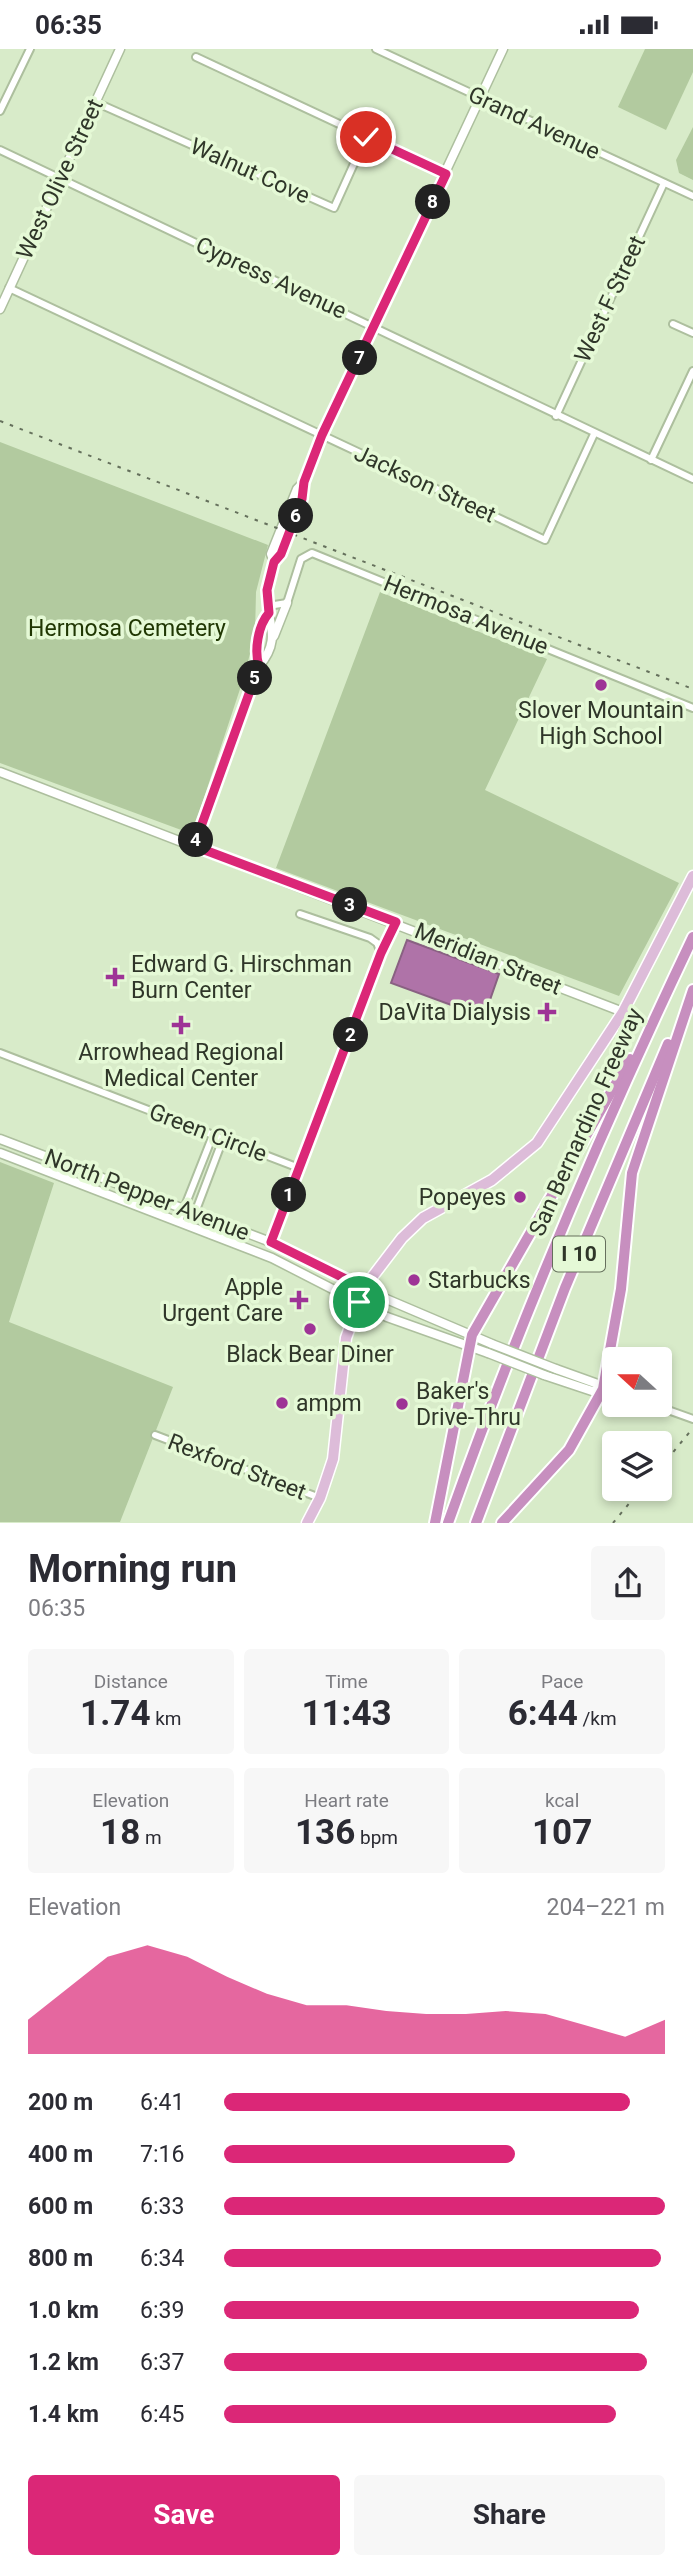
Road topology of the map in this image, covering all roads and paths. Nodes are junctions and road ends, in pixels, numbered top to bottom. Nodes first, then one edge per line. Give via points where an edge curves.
1 (30, 49) edge
2 (120, 49) edge
3 (376, 49) edge
4 (503, 49) edge
5 (196, 57) dead end
6 (480, 98) junction
7 (95, 103) junction
8 (0, 111) edge
9 (366, 137) junction
10 (0, 150) edge
11 (446, 174) junction
12 (60, 179) junction
13 (664, 183) junction
14 (693, 196) edge
15 (9, 288) junction
16 (0, 309) edge
17 (673, 324) dead end
18 (375, 328) junction
19 (693, 333) edge
20 (693, 371) edge
21 (556, 416) junction
22 (594, 434) junction
23 (322, 435) junction
24 (651, 460) junction
25 (693, 479) edge
26 (287, 603) junction
27 (268, 610) junction
28 (272, 639) junction
29 (259, 666) junction
30 (693, 708) edge
31 (0, 772) edge
32 (194, 846) junction
33 (693, 876) edge
34 (300, 914) dead end
35 (396, 922) junction
36 (693, 937) edge
37 (381, 953) junction
38 (693, 991) edge
39 (623, 1012) junction
40 (645, 1036) junction
41 (0, 1053) edge
42 (213, 1135) junction
43 (0, 1139) edge
44 (223, 1139) junction
45 (0, 1153) edge
46 (299, 1168) junction
47 (184, 1209) junction
48 (195, 1213) junction
49 (179, 1221) junction
50 (190, 1226) junction
51 (240, 1231) junction
52 (211, 1234) junction
53 (271, 1242) junction
54 (366, 1289) junction
55 (359, 1302) junction
56 (470, 1341) junction
57 (614, 1347) edge
58 (554, 1373) junction
59 (602, 1389) edge
60 (602, 1401) edge
61 (672, 1412) edge
62 (693, 1419) edge
63 (155, 1435) dead end
64 (320, 1498) junction
65 (307, 1523) edge
66 (435, 1523) edge
67 (448, 1523) edge
68 (476, 1523) edge
69 (502, 1523) edge

1 - 8 street
2 - 7 street, West Olive Street
3 - 6 street, Grand Avenue
4 - 6 street
5 - 9 street
6 - 11 street
6 - 13 street, Grand Avenue
7 - 9 street, Walnut Cove via 334,208
7 - 12 street, West Olive Street
9 - 11 street
10 - 12 street, Cypress Avenue
11 - 18 street
12 - 15 street, West Olive Street
12 - 18 street, Cypress Avenue
13 - 14 street, Grand Avenue
13 - 21 street, West F Street
15 - 16 street, West Olive Street
15 - 23 street, Jackson Street
17 - 19 street
18 - 21 street, Cypress Avenue
18 - 23 street
20 - 24 street
21 - 22 street, Cypress Avenue
22 - 23 street, Jackson Street via 545,540
22 - 24 street, Cypress Avenue
23 - 27 street via 302,499 274,562
24 - 25 street, Cypress Avenue
26 - 27 street
26 - 28 street
26 - 30 street, Hermosa Avenue via 301,559 312,553
27 - 28 street
27 - 29 street via 256,656
28 - 29 street
29 - 32 street
31 - 32 street, Meridian Street
32 - 35 street, Meridian Street
33 - 39 main road
34 - 37 street via 370,938
35 - 37 street
35 - 39 street, Meridian Street
36 - 40 highway, San Bernardino Freeway / I 10
37 - 46 street
38 - 57 highway via 632,1173
38 - 68 highway, San Bernardino Freeway / I 10 via 635,1117
39 - 54 main road via 537,1143 492,1180 423,1218 383,1261
40 - 56 highway
40 - 67 highway, San Bernardino Freeway / I 10 via 541,1277
41 - 42 street, Green Circle
42 - 44 street, Green Circle
42 - 47 street
43 - 47 street, North Pepper Avenue
44 - 46 street, Green Circle
44 - 48 street
45 - 49 street, North Pepper Avenue
46 - 53 street
47 - 48 street, North Pepper Avenue
47 - 49 street
48 - 50 street
48 - 51 street, North Pepper Avenue
49 - 50 street, North Pepper Avenue
50 - 52 street, North Pepper Avenue
51 - 52 street
51 - 53 street, North Pepper Avenue
52 - 55 street, North Pepper Avenue via 272,1258
53 - 54 street, North Pepper Avenue
54 - 55 main road
54 - 56 street, North Pepper Avenue
55 - 56 street, North Pepper Avenue via 413,1328
55 - 64 main road via 343,1352 334,1450
56 - 58 street, North Pepper Avenue, bridge via 492,1344
56 - 58 street, North Pepper Avenue, bridge via 519,1365
56 - 66 highway
58 - 59 street
60 - 69 highway via 569,1450
61 - 62 street
63 - 64 street, Rexford Street
64 - 65 main road

